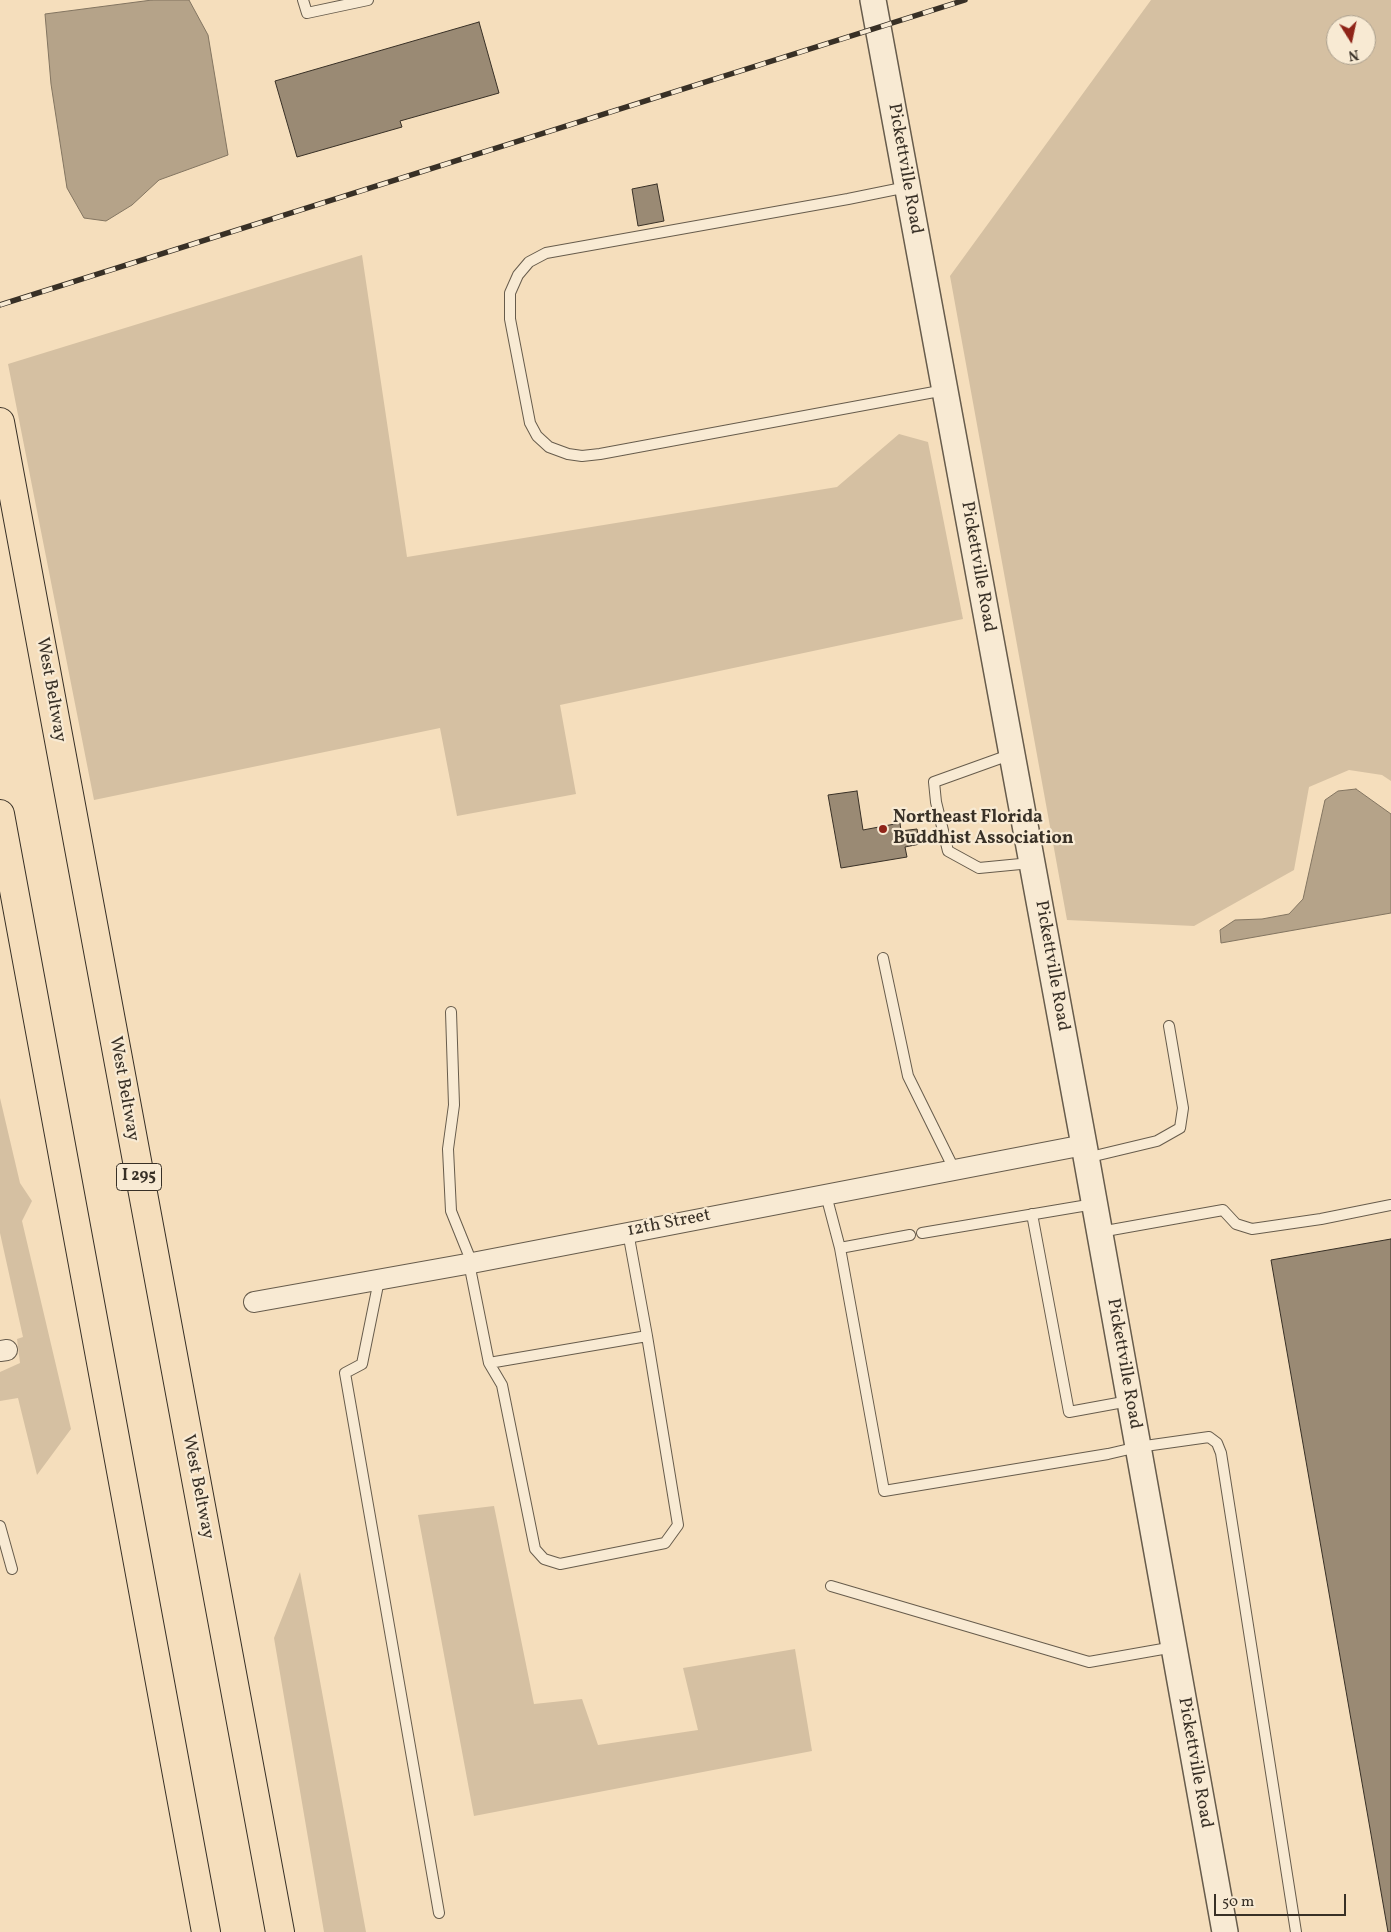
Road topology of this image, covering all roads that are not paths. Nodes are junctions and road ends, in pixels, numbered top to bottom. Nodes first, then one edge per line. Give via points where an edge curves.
1 (303, 0) edge
2 (368, 0) edge
3 (873, 0) edge
4 (907, 187) junction
5 (945, 390) junction
6 (0, 422) edge
7 (1012, 754) junction
8 (0, 814) edge
9 (1032, 863) junction
10 (883, 958) dead end
11 (451, 1012) dead end
12 (1169, 1026) dead end
13 (1085, 1151) junction
14 (955, 1171) junction
15 (826, 1195) junction
16 (1095, 1204) junction
17 (1391, 1205) edge
18 (1032, 1214) junction
19 (628, 1232) junction
20 (1100, 1232) junction
21 (922, 1233) dead end
22 (910, 1235) dead end
23 (840, 1248) junction
24 (471, 1263) junction
25 (379, 1280) junction
26 (254, 1302) dead end
27 (647, 1336) junction
28 (489, 1363) junction
29 (1130, 1401) junction
30 (1138, 1447) junction
31 (0, 1526) edge
32 (12, 1569) dead end
33 (831, 1586) dead end
34 (1174, 1647) junction
35 (439, 1913) dead end
36 (206, 1932) edge
37 (280, 1932) edge
38 (1224, 1932) edge
39 (1296, 1932) edge

1 - 2 lane via 307,13
3 - 4 street, Pickettville Road
4 - 5 street, Pickettville Road
4 - 5 lane via 546,253 529,262 518,275 510,293 510,319 530,423 537,436 549,447 568,454 600,454
5 - 7 street, Pickettville Road
6 - 37 highway, West Beltway / I 295
7 - 9 street, Pickettville Road
7 - 9 lane via 934,782 936,802 948,852 979,868
8 - 36 highway
9 - 13 street, Pickettville Road
10 - 14 lane via 908,1076
11 - 24 lane via 454,1105 448,1149 451,1211
12 - 13 lane via 1183,1108 1180,1128 1157,1141
13 - 14 street, 12th Street
13 - 16 street, Pickettville Road
14 - 15 street, 12th Street
15 - 19 street, 12th Street
15 - 23 lane
16 - 18 lane
16 - 20 street, Pickettville Road
17 - 20 lane via 1252,1229 1236,1224 1223,1210
18 - 21 lane
18 - 29 lane via 1069,1412
19 - 24 street, 12th Street
19 - 27 lane
20 - 29 street, Pickettville Road
22 - 23 lane
23 - 30 lane via 884,1491
24 - 25 street, 12th Street
24 - 28 lane
25 - 26 street, 12th Street
25 - 35 lane via 362,1364 345,1373
27 - 28 lane
27 - 28 lane via 678,1525 664,1543 560,1564 544,1559 535,1549 502,1385
29 - 30 street, Pickettville Road
30 - 34 street, Pickettville Road
30 - 39 lane via 1209,1437 1221,1454
31 - 32 lane
33 - 34 lane via 1089,1662
34 - 38 street, Pickettville Road

